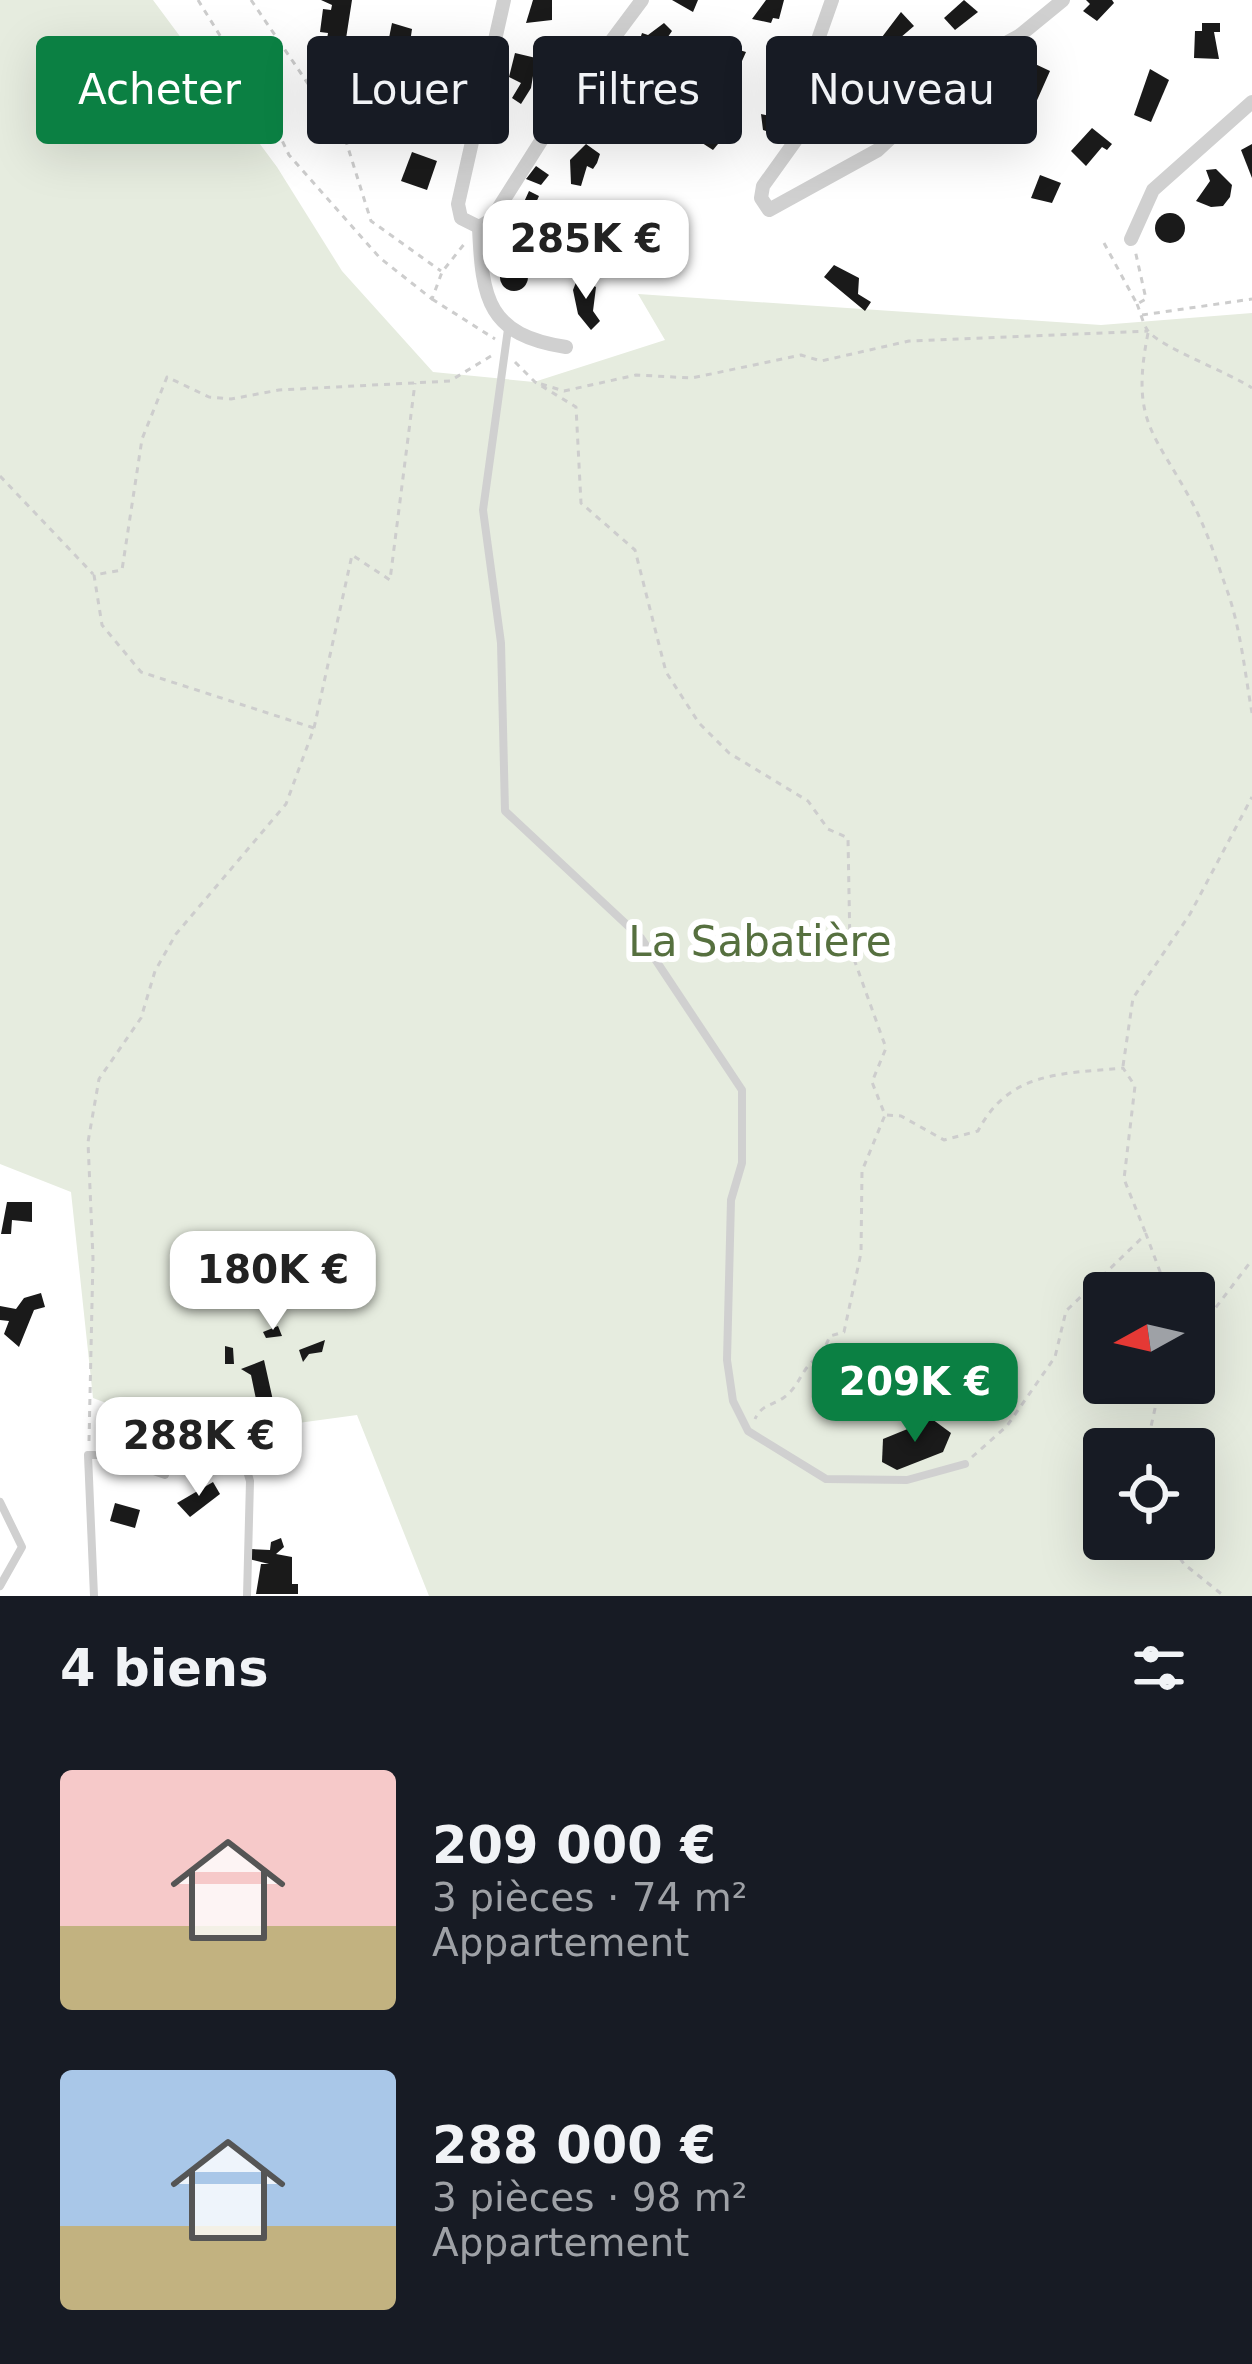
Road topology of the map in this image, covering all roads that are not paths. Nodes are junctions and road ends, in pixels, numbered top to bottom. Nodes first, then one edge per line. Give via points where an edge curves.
1 (503, 0) edge
2 (642, 0) edge
3 (832, 0) edge
4 (1063, 0) edge
5 (1252, 102) edge
6 (474, 226) junction
7 (1131, 239) road end
8 (506, 342) junction
9 (566, 347) dead end
10 (229, 1410) dead end
11 (965, 1464) road end
12 (165, 1475) dead end
13 (0, 1502) edge
14 (0, 1586) edge
15 (94, 1596) edge
16 (247, 1596) edge

1 - 6 street via 458,204
2 - 6 street via 491,220
3 - 4 street via 807,71 801,134 763,186 769,210 878,150 958,73
5 - 7 street via 1153,190
6 - 8 street via 481,276
8 - 9 street
8 - 11 lane via 483,510 500,643 505,811 641,938 742,1090 742,1163 730,1200 733,1401 748,1431 826,1479 907,1480
10 - 16 lane via 250,1481
12 - 15 lane via 88,1455
13 - 14 lane via 22,1547

